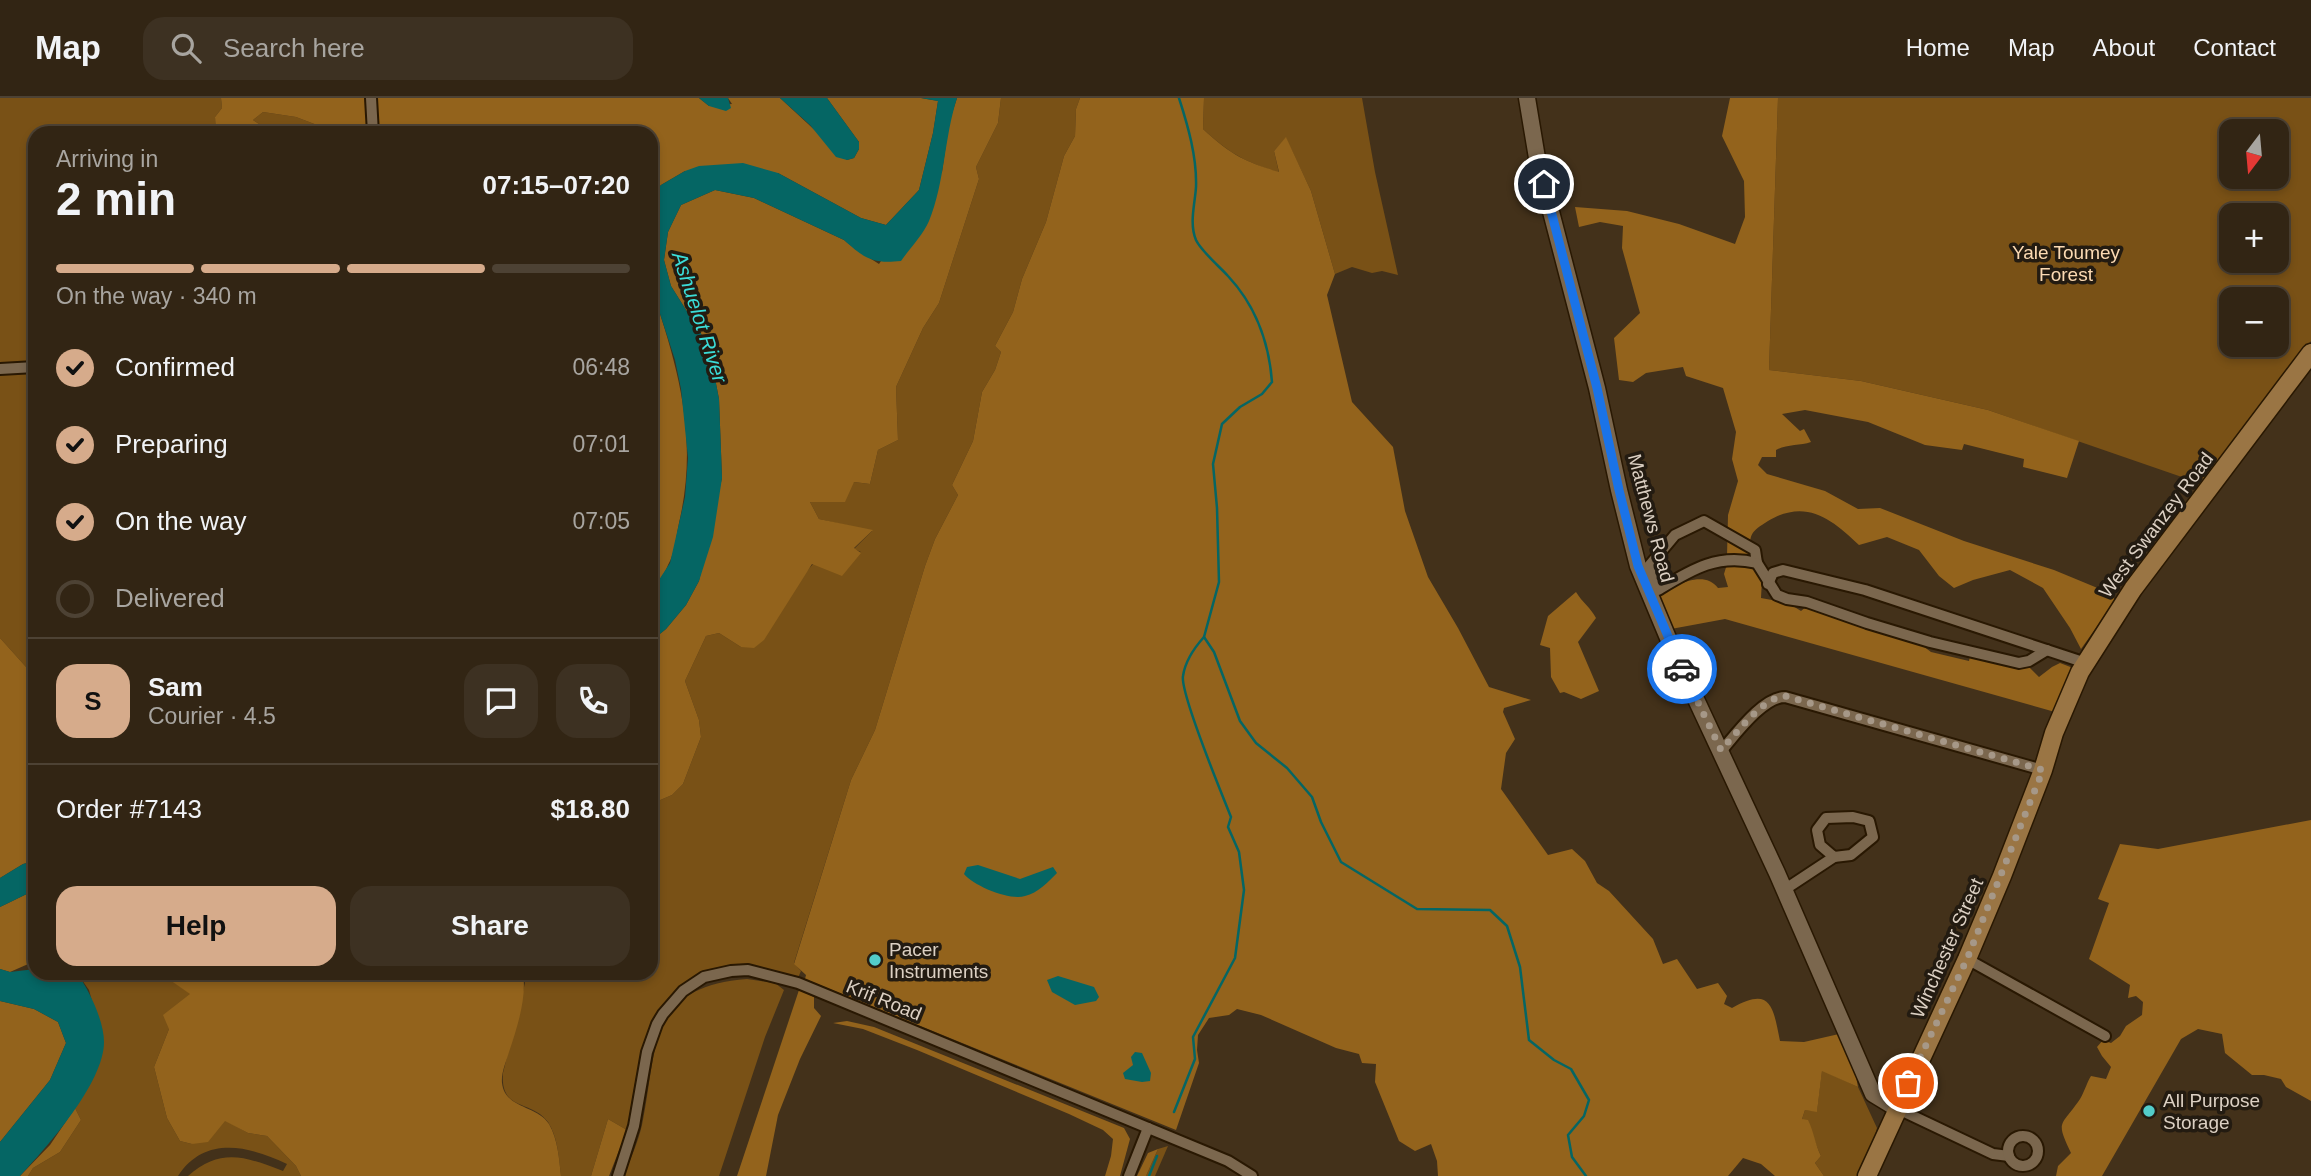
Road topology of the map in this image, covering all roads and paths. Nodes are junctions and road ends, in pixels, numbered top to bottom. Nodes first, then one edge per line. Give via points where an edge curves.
1 (371, 98) edge
2 (1527, 98) edge
3 (373, 126) edge
4 (2311, 353) edge
5 (28, 367) edge
6 (0, 369) edge
7 (1757, 563) junction
8 (1768, 584) junction
9 (2047, 650) junction
10 (2086, 663) junction
11 (2054, 733) joint
12 (1721, 750) junction
13 (2043, 770) junction
14 (1833, 857) junction
15 (1784, 890) junction
16 (1967, 959) junction
17 (2105, 1036) dead end
18 (1896, 1108) junction
19 (1148, 1128) junction
20 (2009, 1156) dead end
21 (618, 1176) edge
22 (1129, 1176) edge
23 (1252, 1176) edge
24 (1867, 1176) edge

1 - 3 street
2 - 12 street, Matthews Road via 1537,158 1638,566
4 - 10 main road, West Swanzey Road via 2133,589
5 - 6 street
7 - 7 street via 1755,550 1704,521 1675,535 1649,566 1658,590 1704,564 1740,559
7 - 8 street
8 - 9 street via 1787,600 1807,602 1930,642 2019,663
8 - 9 street via 1773,573 1802,573
9 - 10 street
10 - 11 main road, West Swanzey Road
11 - 13 main road, Winchester Street
12 - 13 street via 1763,706 1785,696
12 - 15 street, Matthews Road
13 - 16 main road, Winchester Street
14 - 14 street via 1851,855 1873,837 1869,821 1826,818 1817,830 1820,845
14 - 15 street
15 - 18 street, Matthews Road via 1873,1094
16 - 17 street
16 - 18 main road, Winchester Street
18 - 20 street via 1995,1154
18 - 24 main road, Winchester Street
19 - 21 street, Krif Road via 798,983 764,973 731,971 694,984 657,1024
19 - 22 street
19 - 23 street, Krif Road via 1228,1161

